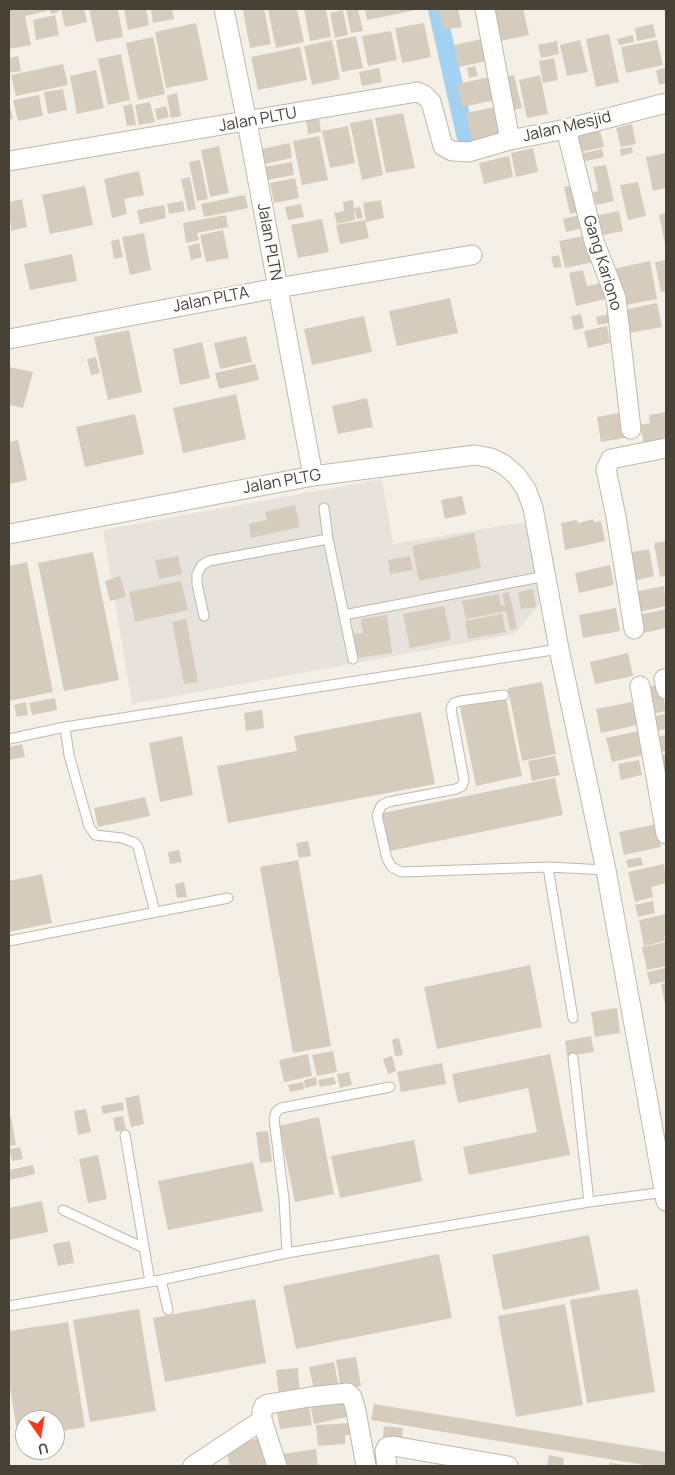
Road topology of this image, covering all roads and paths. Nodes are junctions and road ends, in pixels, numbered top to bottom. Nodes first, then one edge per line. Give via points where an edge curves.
1 (224, 9) edge
2 (485, 9) edge
3 (666, 103) edge
4 (247, 122) junction
5 (566, 129) junction
6 (510, 140) junction
7 (469, 152) joint
8 (9, 161) edge
9 (472, 255) dead end
10 (277, 288) junction
11 (9, 339) edge
12 (631, 429) dead end
13 (666, 448) edge
14 (312, 476) junction
15 (324, 508) dead end
16 (9, 534) edge
17 (328, 539) junction
18 (546, 576) junction
19 (344, 615) junction
20 (204, 616) dead end
21 (634, 629) dead end
22 (559, 649) junction
23 (354, 659) dead end
24 (640, 686) dead end
25 (504, 695) dead end
26 (65, 727) junction
27 (9, 739) edge
28 (666, 834) edge
29 (548, 867) junction
30 (606, 870) junction
31 (228, 898) dead end
32 (155, 912) junction
33 (9, 941) edge
34 (573, 1018) dead end
35 (573, 1058) dead end
36 (390, 1088) dead end
37 (125, 1135) dead end
38 (665, 1197) edge
39 (589, 1202) junction
40 (63, 1210) dead end
41 (144, 1248) junction
42 (287, 1253) junction
43 (161, 1280) junction
44 (150, 1282) junction
45 (9, 1306) edge
46 (168, 1310) dead end
47 (262, 1420) junction
48 (193, 1466) edge
49 (277, 1466) edge
50 (366, 1466) edge
51 (387, 1466) edge
52 (508, 1466) edge

1 - 4 street, Jalan PLTN
2 - 6 street
3 - 5 street, Jalan Mesjid
4 - 7 street, Jalan PLTU via 417,92 431,102 443,146 452,151
4 - 8 street, Jalan PLTU
4 - 10 street, Jalan PLTN
5 - 6 street, Jalan Mesjid
5 - 12 street, Gang Kariono via 594,241 616,298
6 - 7 street, Jalan Mesjid
9 - 10 street, Jalan PLTA
10 - 11 street, Jalan PLTA
10 - 14 street, Jalan PLTN
13 - 21 street via 610,460 606,469
14 - 16 street, Jalan PLTG
14 - 18 street, Jalan PLTG via 475,455 491,458 516,475 526,489 533,508
15 - 17 lane
17 - 19 lane
17 - 20 lane via 209,560 197,574
18 - 19 lane
18 - 22 street, Jalan PLTG
19 - 23 lane
22 - 26 lane
22 - 30 street, Jalan PLTG
24 - 28 street
25 - 29 lane via 454,703 451,709 464,780 462,786 383,804 377,815 387,859 401,872
26 - 27 lane
26 - 32 lane via 69,755 89,826 95,835 135,843
29 - 30 lane
29 - 34 lane
30 - 38 street, Jalan PLTG
31 - 32 lane
32 - 33 lane
35 - 39 lane
36 - 42 lane via 281,1108 276,1112 274,1119
37 - 41 lane
38 - 39 lane
39 - 42 lane
40 - 41 lane
41 - 44 lane
42 - 43 lane
43 - 44 lane
43 - 46 lane
44 - 45 lane
47 - 48 street
47 - 49 street
47 - 50 street via 263,1408 268,1404 348,1392 352,1397
51 - 52 street via 385,1451 393,1446

